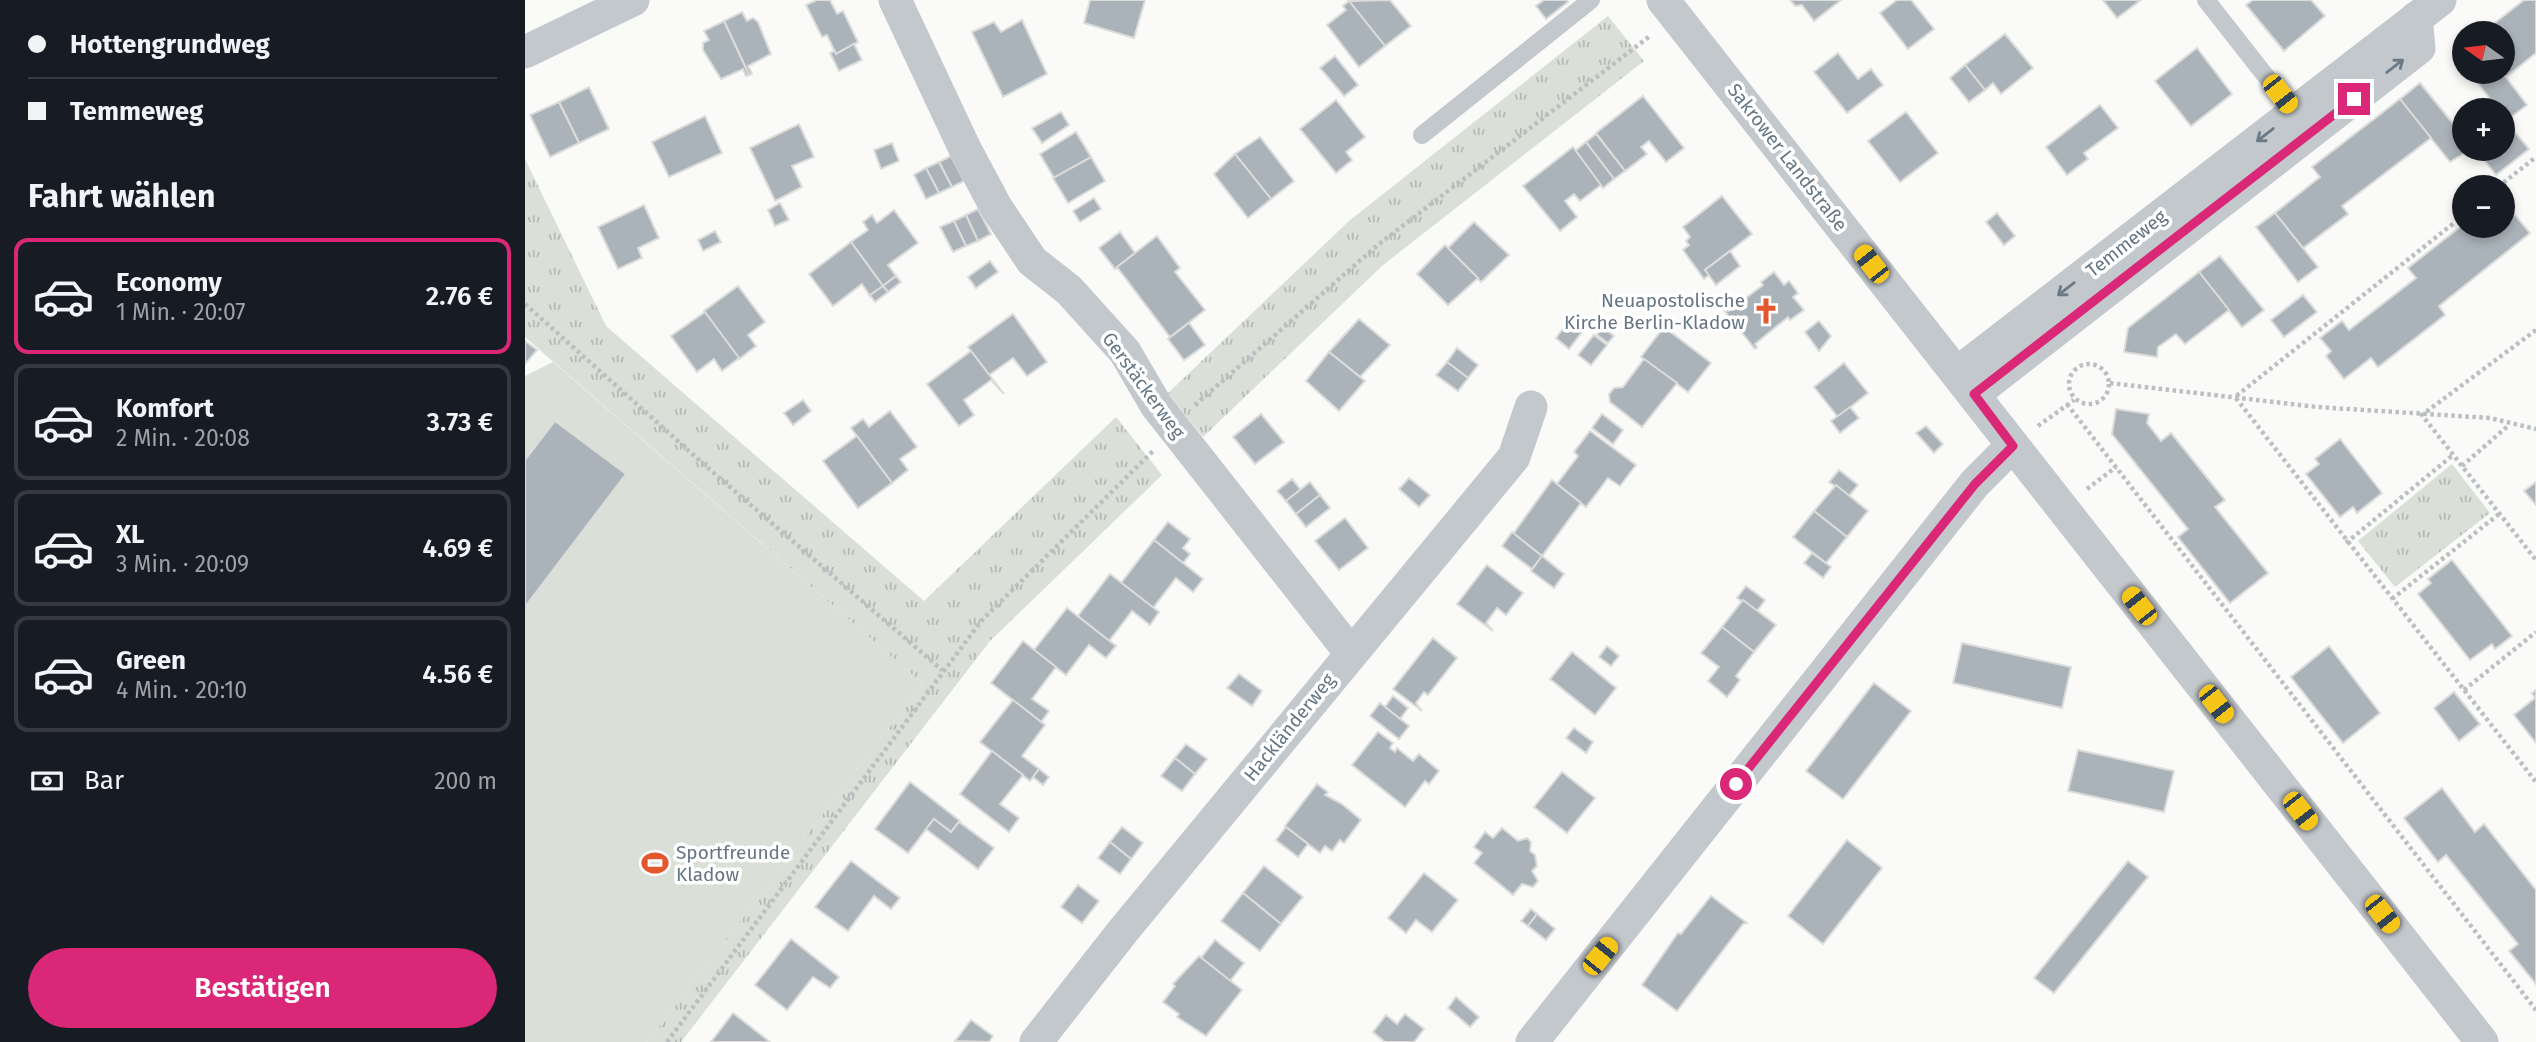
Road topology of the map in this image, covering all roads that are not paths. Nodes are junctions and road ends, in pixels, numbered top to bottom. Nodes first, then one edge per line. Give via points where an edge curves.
1 (633, 0) edge
2 (895, 0) edge
3 (1591, 0) edge
4 (2206, 0) edge
5 (1669, 8) edge
6 (2428, 9) edge
7 (525, 52) edge
8 (2302, 123) junction
9 (1422, 135) dead end
10 (1966, 384) junction
11 (1531, 407) dead end
12 (2013, 446) junction
13 (1350, 652) junction
14 (1036, 1042) edge
15 (1532, 1042) edge
16 (2482, 1042) edge

1 - 7 street
2 - 13 street, Gerstäckerweg via 965,149 1017,240 1032,261 1069,290 1125,352 1156,405
3 - 9 lane
4 - 8 lane
5 - 10 street, Sakrower Landstraße
6 - 8 street, Temmeweg
8 - 10 street, Temmeweg
10 - 12 street, Sakrower Landstraße
11 - 13 street, Hackländerweg via 1514,457 1393,607
12 - 15 street via 1975,484
12 - 16 street, Sakrower Landstraße
13 - 14 street, Hackländerweg

